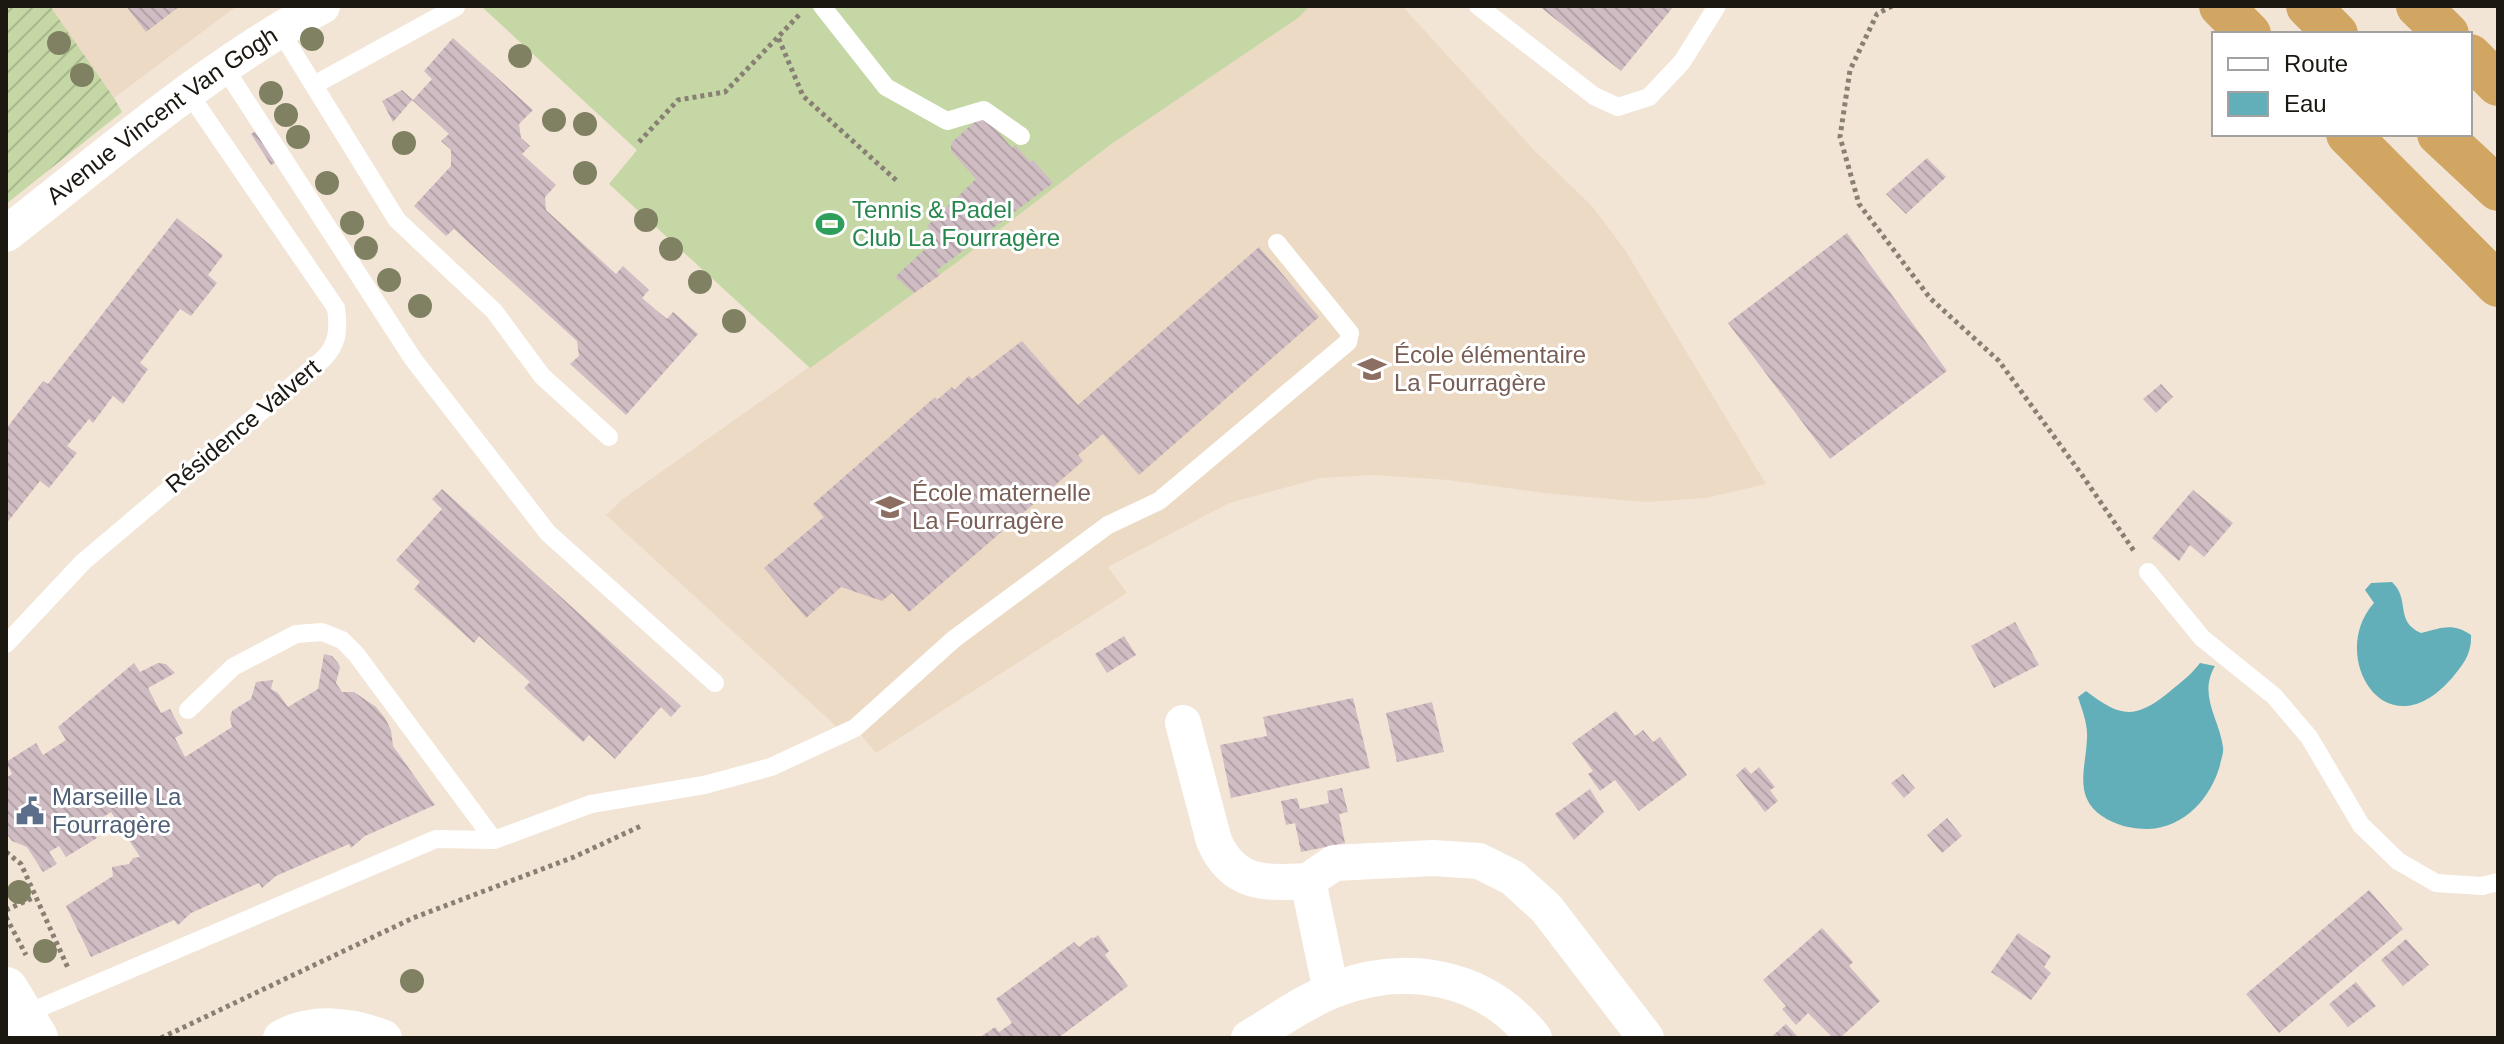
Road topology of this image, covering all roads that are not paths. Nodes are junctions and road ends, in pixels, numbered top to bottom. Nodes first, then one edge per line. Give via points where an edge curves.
1 (322, 6) edge
2 (822, 6) edge
3 (1478, 6) edge
4 (1717, 6) edge
5 (2221, 6) edge
6 (2308, 6) edge
7 (2418, 6) edge
8 (456, 7) edge
9 (279, 29) junction
10 (2247, 32) edge
11 (2334, 32) edge
12 (2445, 32) edge
13 (2472, 58) edge
14 (224, 67) junction
15 (2498, 84) edge
16 (314, 85) junction
17 (188, 92) junction
18 (1021, 136) dead end
19 (2350, 136) edge
20 (2441, 136) edge
21 (2498, 189) edge
22 (6, 234) edge
23 (1277, 243) dead end
24 (2498, 285) edge
25 (609, 437) dead end
26 (2148, 572) road end
27 (6, 644) edge
28 (715, 683) dead end
29 (188, 710) dead end
30 (1183, 723) dead end
31 (494, 840) junction
32 (1308, 881) junction
33 (2498, 882) edge
34 (1331, 991) junction
35 (18, 1016) edge
36 (281, 1038) edge
37 (384, 1038) edge
38 (1249, 1038) edge
39 (1534, 1038) edge
40 (1646, 1038) edge

1 - 9 street, Avenue Vincent Van Gogh
2 - 18 lane via 886,87 947,121 984,110
3 - 4 lane via 1594,96 1618,107 1649,97 1682,62
5 - 10 highway
6 - 11 highway
7 - 12 highway
8 - 16 lane
9 - 14 street, Avenue Vincent Van Gogh
9 - 16 lane
13 - 15 highway
14 - 17 street, Avenue Vincent Van Gogh
14 - 28 lane via 413,359 548,533
16 - 25 lane via 397,220 494,311 542,376
17 - 22 street, Avenue Vincent Van Gogh
17 - 27 lane, Résidence Valvert via 336,308 339,326 331,351 83,562
19 - 24 highway
20 - 21 highway
23 - 31 lane via 1350,333 1348,342 1159,501 1108,525 954,639 855,728 771,767 704,785 591,804
26 - 33 lane via 2202,638 2274,696 2309,737 2361,825 2398,861 2436,883
29 - 31 lane via 233,667 296,634 322,632 342,640
30 - 32 street via 1221,858 1248,877
31 - 35 lane via 436,839
32 - 34 street
32 - 40 street via 1334,863 1479,861 1513,878 1546,908
34 - 38 street
34 - 39 street via 1371,977 1422,975 1470,987 1505,1009
36 - 37 street via 325,1026 360,1028

